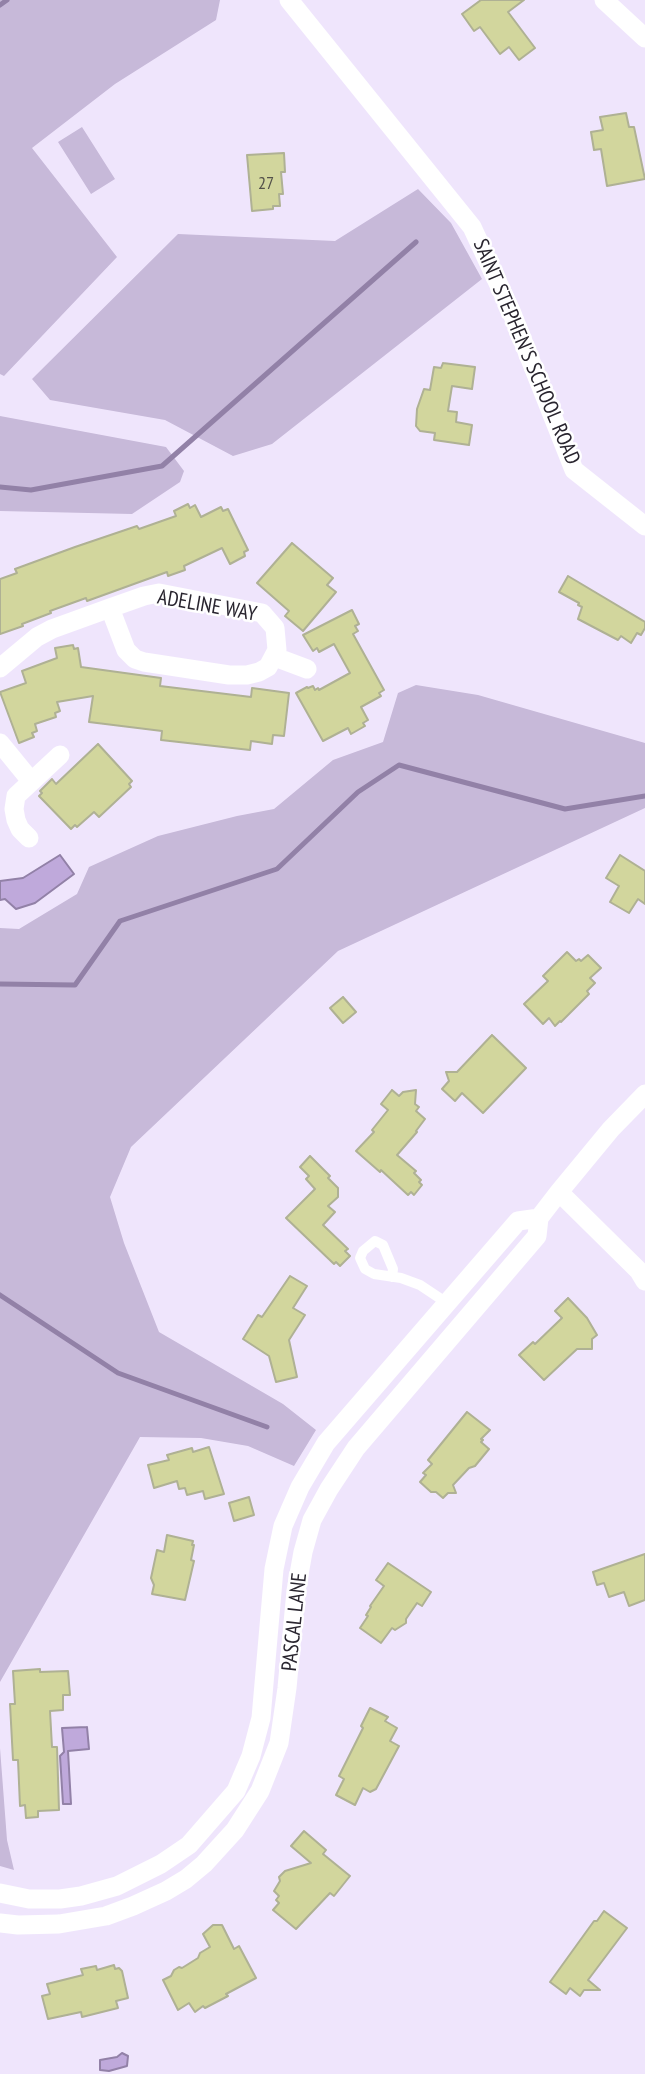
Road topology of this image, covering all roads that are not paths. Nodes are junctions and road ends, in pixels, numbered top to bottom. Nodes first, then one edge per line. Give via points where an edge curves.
1 (289, 0) edge
2 (604, 0) edge
3 (645, 38) edge
4 (645, 526) edge
5 (110, 608) junction
6 (275, 657) junction
7 (0, 668) edge
8 (307, 669) dead end
9 (0, 743) edge
10 (60, 755) dead end
11 (31, 781) junction
12 (29, 838) dead end
13 (645, 1094) edge
14 (559, 1192) junction
15 (539, 1217) junction
16 (392, 1277) dead end
17 (645, 1281) edge
18 (447, 1303) junction
19 (267, 1651) junction
20 (290, 1657) junction
21 (217, 1815) junction
22 (235, 1830) junction
23 (0, 1893) edge
24 (22, 1898) junction
25 (9, 1924) edge

1 - 4 street, SAINT STEPHEN'S SCHOOL ROAD via 472,227 512,311 574,470
2 - 3 street
5 - 6 street, ADELINE WAY via 159,593 257,612 275,628
5 - 6 street via 126,650 144,662 239,675 264,670
5 - 7 street, ADELINE WAY via 43,634
6 - 8 street
9 - 11 street
10 - 11 street
11 - 12 street via 16,796 14,809 18,825
13 - 14 street, PASCAL LANE
14 - 15 street, PASCAL LANE
14 - 17 street
15 - 18 street, PASCAL LANE via 518,1221
15 - 20 street, PASCAL LANE via 537,1236 356,1448 329,1489 312,1520 303,1552
16 - 18 lane via 420,1285
18 - 19 street, PASCAL LANE via 326,1443 300,1487 283,1526 274,1569
19 - 20 street
19 - 21 street, PASCAL LANE via 261,1718 251,1755 236,1791
20 - 22 street, PASCAL LANE via 279,1743 260,1791
21 - 22 street
21 - 24 street, PASCAL LANE via 180,1852 117,1886 81,1896
22 - 25 street, PASCAL LANE via 186,1879 146,1901 84,1921
23 - 24 street, PASCAL LANE
24 - 25 street

